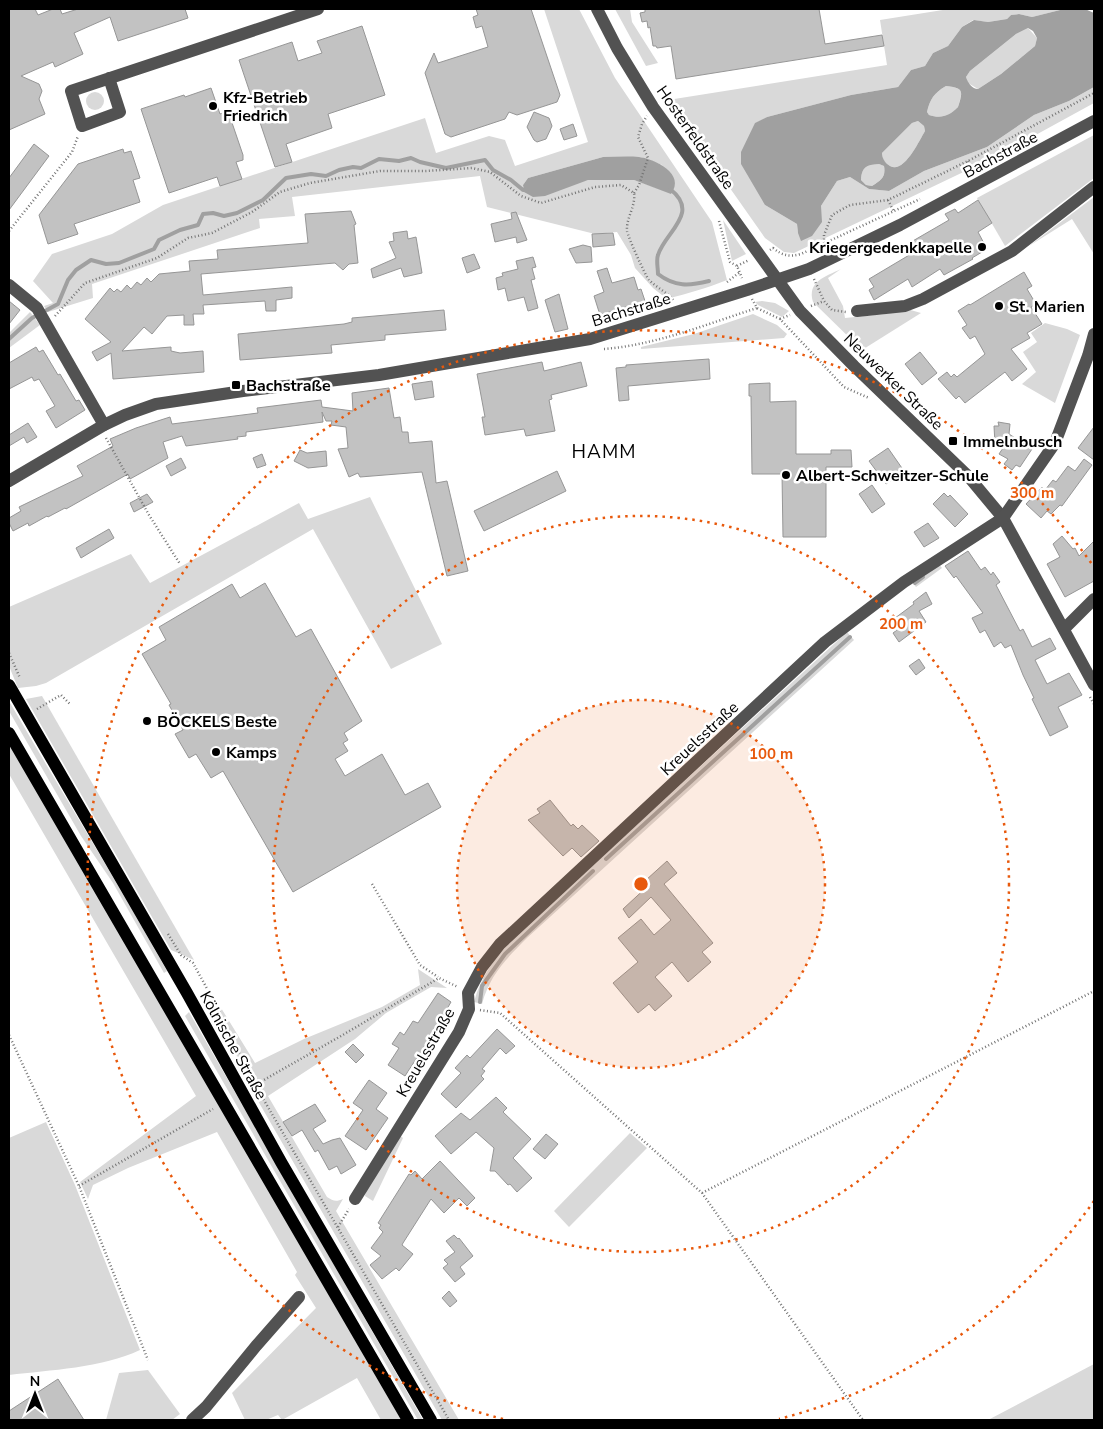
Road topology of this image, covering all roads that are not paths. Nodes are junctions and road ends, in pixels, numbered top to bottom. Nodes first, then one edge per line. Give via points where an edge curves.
1 (318, 9) edge
2 (597, 9) edge
3 (108, 78) junction
4 (1094, 121) edge
5 (1094, 187) edge
6 (777, 280) junction
7 (9, 285) edge
8 (857, 311) road end
9 (1094, 334) edge
10 (104, 424) junction
11 (9, 481) edge
12 (1003, 518) junction
13 (1094, 599) edge
14 (1064, 629) junction
15 (9, 685) edge
16 (1092, 690) edge
17 (9, 733) edge
18 (355, 1199) road end
19 (299, 1297) dead end
20 (192, 1420) edge
21 (408, 1420) edge
22 (431, 1420) edge

1 - 3 street
2 - 6 street, Hosterfeldstraße via 653,107
3 - 3 street via 71,91 82,126 120,112
4 - 6 street, Bachstraße via 957,196 809,269
5 - 8 street via 1012,251 923,299 905,306
6 - 10 street, Bachstraße via 590,340 379,374 171,402
6 - 12 street, Neuwerker Straße via 800,311 968,476
7 - 10 street via 42,316
9 - 12 street, Kreuelsstraße via 1055,443
10 - 11 street, Bachstraße
12 - 14 street, Neuwerker Straße
12 - 18 street, Kreuelsstraße via 904,582 825,642 500,944 468,993 468,1009 459,1032
13 - 14 street
14 - 16 street, Neuwerker Straße
15 - 22 main road, Kölnische Straße
17 - 21 main road
19 - 20 street

